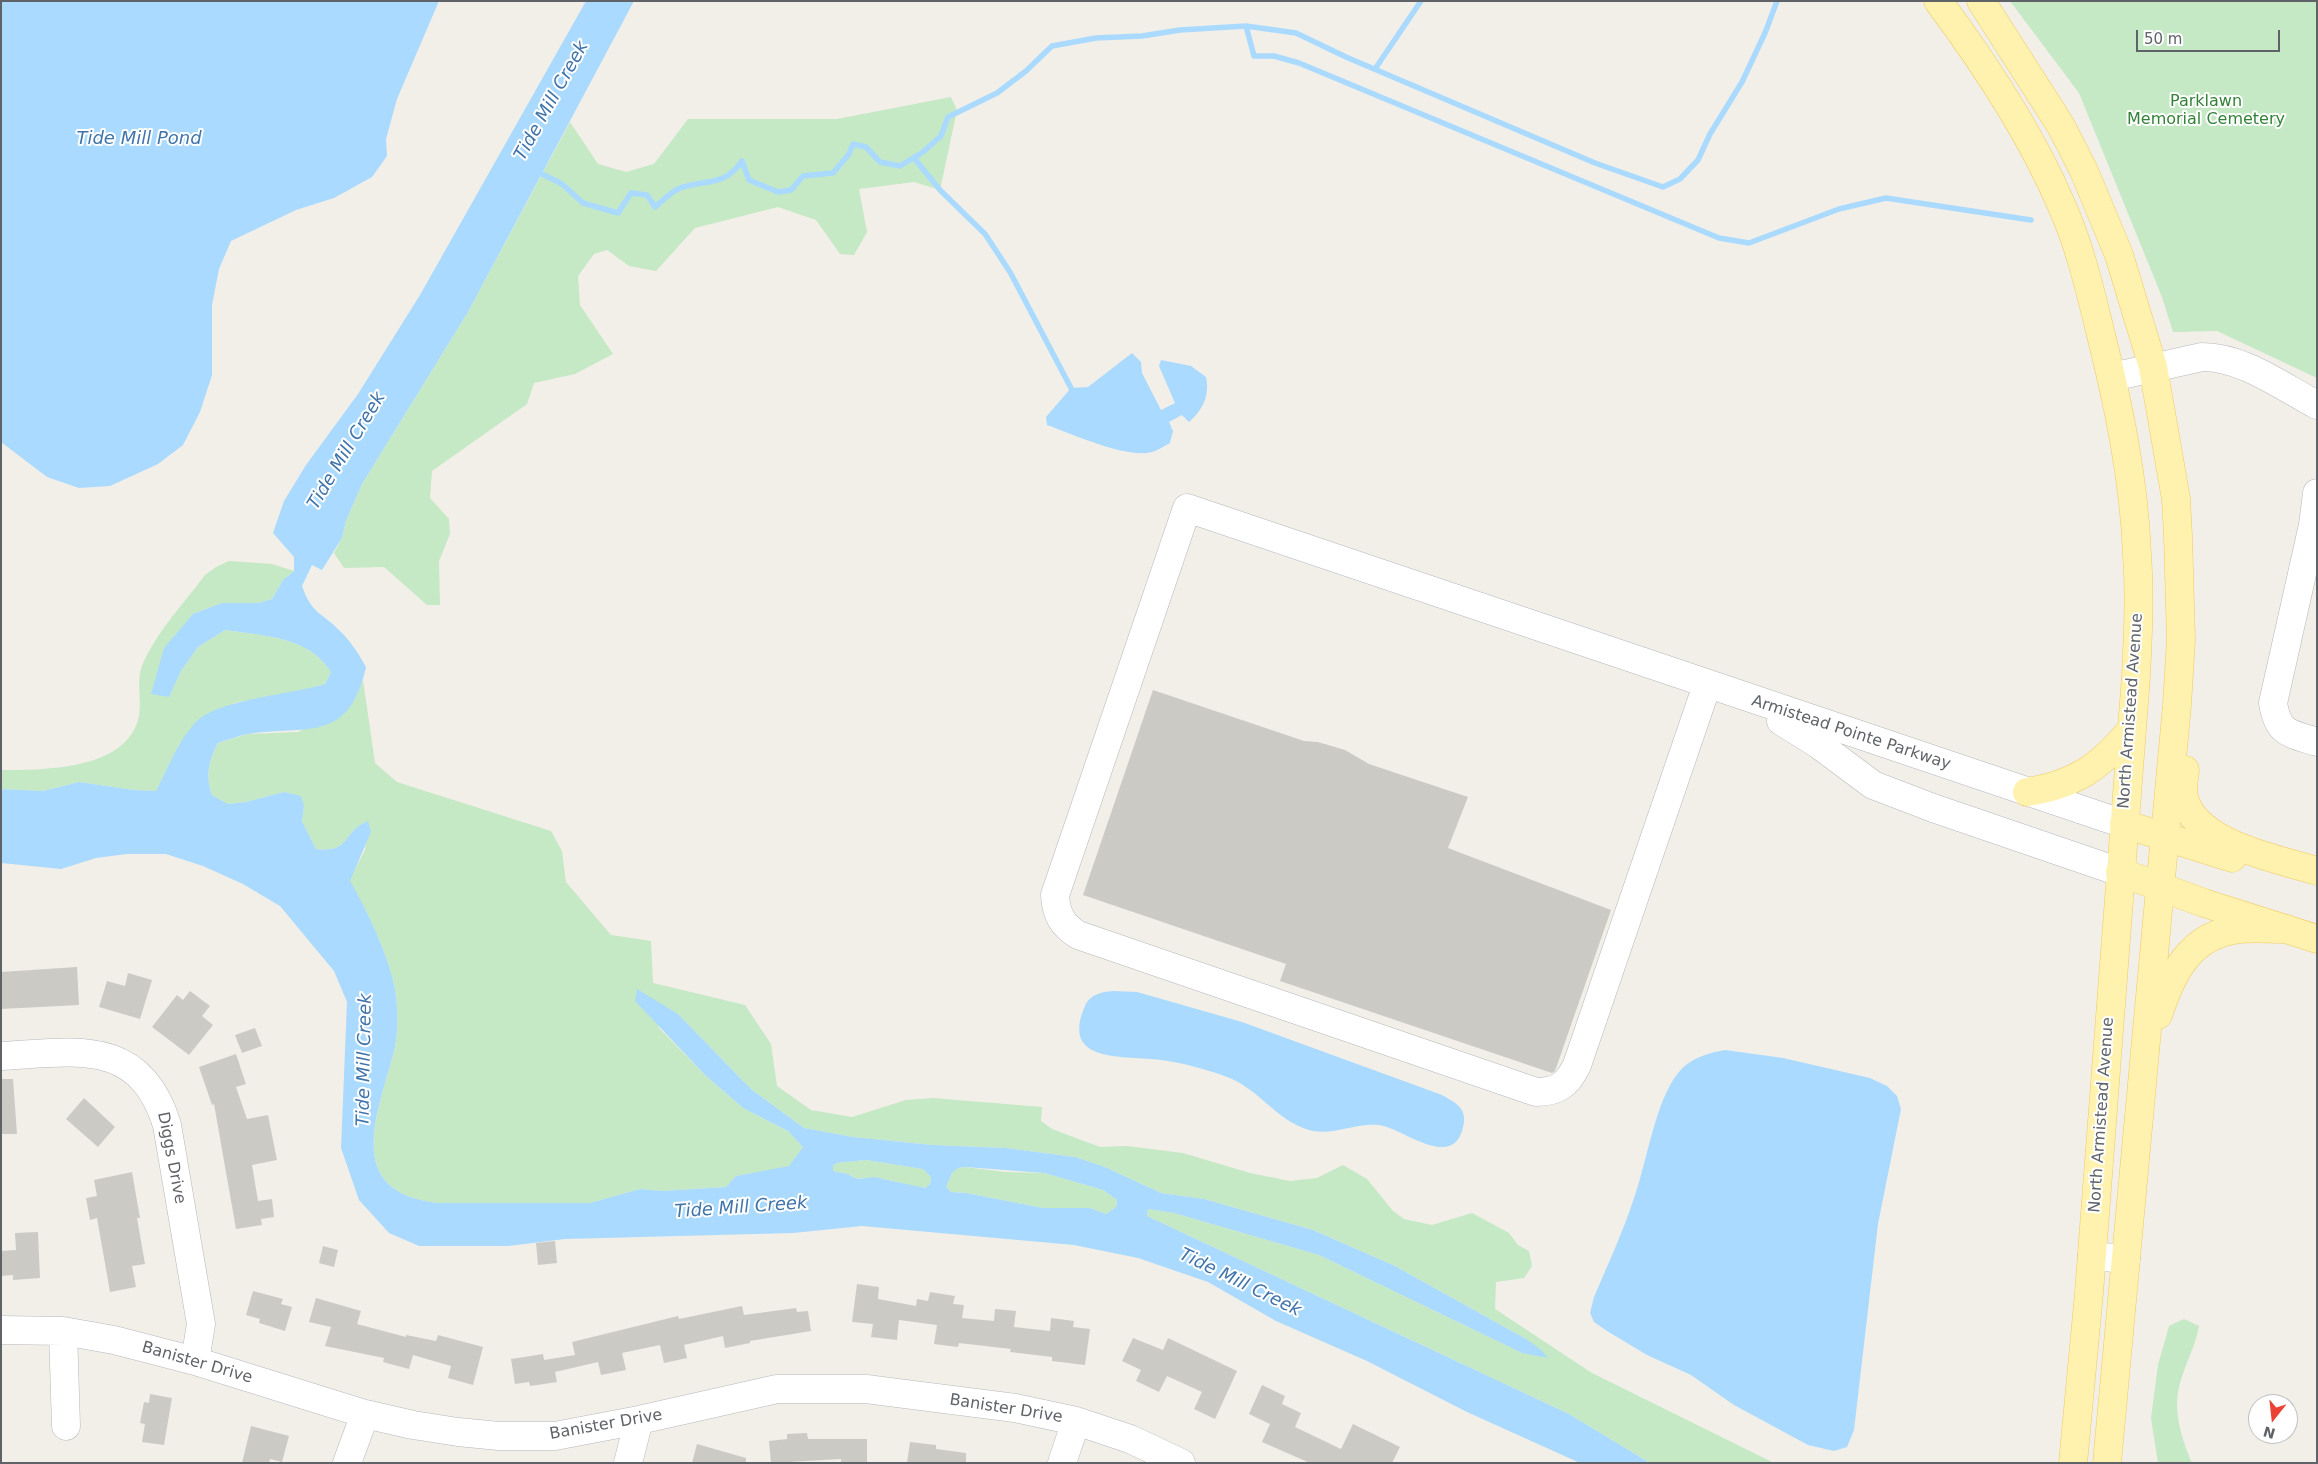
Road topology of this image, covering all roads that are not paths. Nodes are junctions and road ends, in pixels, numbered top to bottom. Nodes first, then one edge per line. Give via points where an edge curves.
1 (1938, 1) edge
2 (1981, 1) edge
3 (2153, 367) junction
4 (2112, 377) junction
5 (2317, 405) edge
6 (2317, 493) edge
7 (2315, 526) edge
8 (1707, 685) junction
9 (1744, 698) junction
10 (2177, 705) junction
11 (2132, 730) junction
12 (2317, 742) edge
13 (2027, 792) junction
14 (2124, 824) junction
15 (2165, 837) junction
16 (2317, 871) edge
17 (2120, 872) junction
18 (2317, 886) edge
19 (2160, 888) junction
20 (2287, 929) junction
21 (2317, 939) edge
22 (2145, 1053) junction
23 (1, 1056) edge
24 (2092, 1256) junction
25 (2126, 1259) junction
26 (1, 1330) edge
27 (63, 1331) junction
28 (194, 1361) junction
29 (365, 1414) junction
30 (639, 1420) junction
31 (1076, 1421) junction
32 (66, 1426) dead end
33 (348, 1463) edge
34 (628, 1463) edge
35 (1062, 1463) edge
36 (1181, 1463) edge
37 (2073, 1463) edge
38 (2107, 1463) edge

1 - 4 main road, North Armistead Avenue via 1997,86 2034,147 2062,205 2083,262
2 - 3 main road via 2062,126 2084,171 2119,255
3 - 4 street
3 - 5 street via 2202,357 2234,361
3 - 10 main road via 2176,499 2181,640
4 - 11 main road, North Armistead Avenue via 2127,455 2138,555 2138,643
6 - 7 street
7 - 12 street via 2273,702 2276,721 2285,732
8 - 8 street via 1577,1065 1571,1078 1557,1089 1536,1092 1087,938 1069,930 1058,913 1056,895 1187,508
8 - 9 street
9 - 13 street, Armistead Pointe Parkway
9 - 17 street, Armistead Pointe Parkway via 1818,744 1873,785
10 - 15 main road
10 - 16 main road via 2186,764 2184,796 2193,816 2220,838
11 - 13 main road via 2115,750 2084,774 2050,789
11 - 14 main road, North Armistead Avenue
13 - 14 street, Armistead Pointe Parkway
14 - 15 main road
14 - 17 main road, North Armistead Avenue
15 - 18 main road
15 - 19 main road
17 - 19 main road
17 - 24 main road, North Armistead Avenue
19 - 20 main road
19 - 22 main road
20 - 21 main road
20 - 22 main road via 2240,929 2221,933 2197,947 2176,969
22 - 25 main road
23 - 28 street, Diggs Drive via 75,1052 103,1056 125,1063 146,1081 160,1101 167,1125 201,1324
24 - 25 street
24 - 37 main road, North Armistead Avenue
25 - 38 main road
26 - 27 street, Banister Drive
27 - 28 street, Banister Drive via 114,1340
27 - 32 street
28 - 29 street, Banister Drive
29 - 30 street, Banister Drive via 413,1425 499,1436 555,1436
29 - 33 street
30 - 31 street, Banister Drive via 777,1389 818,1387 866,1389 996,1406
30 - 34 street
31 - 35 street
31 - 36 street, Banister Drive via 1130,1439

